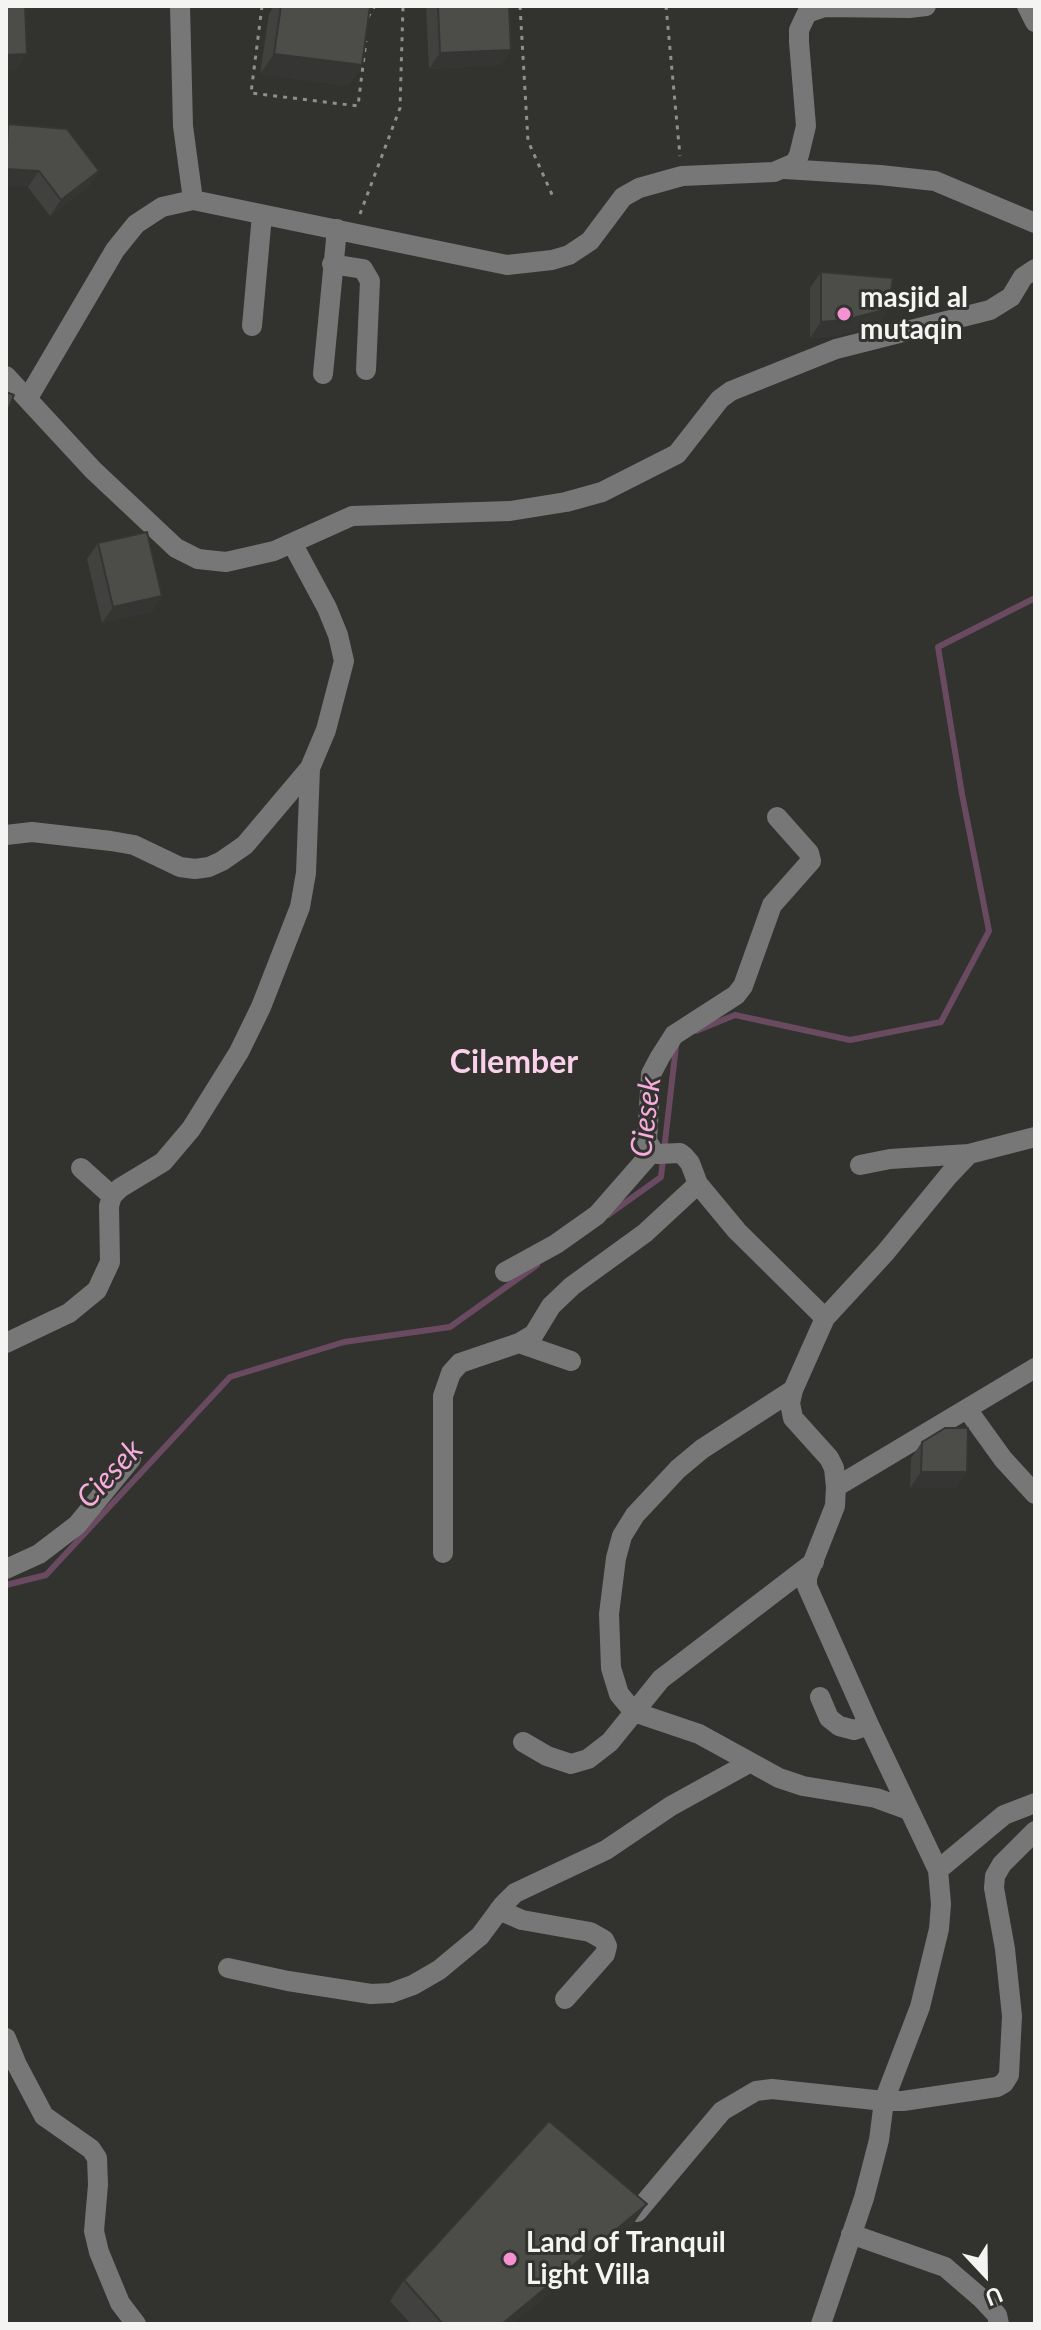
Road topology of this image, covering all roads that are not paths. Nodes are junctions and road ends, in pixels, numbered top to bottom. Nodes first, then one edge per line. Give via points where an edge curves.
1 (180, 6) edge
2 (926, 6) edge
3 (1027, 6) edge
4 (1035, 22) edge
5 (785, 169) junction
6 (193, 200) junction
7 (262, 215) junction
8 (1035, 223) edge
9 (345, 231) junction
10 (332, 264) junction
11 (1035, 269) edge
12 (252, 326) dead end
13 (366, 370) dead end
14 (323, 374) dead end
15 (6, 376) edge
16 (28, 398) junction
17 (292, 543) junction
18 (310, 768) junction
19 (777, 817) dead end
20 (6, 835) edge
21 (1035, 1137) edge
22 (655, 1153) junction
23 (969, 1154) junction
24 (860, 1165) dead end
25 (81, 1168) dead end
26 (698, 1184) junction
27 (112, 1196) junction
28 (505, 1272) dead end
29 (825, 1318) junction
30 (6, 1343) edge
31 (519, 1343) junction
32 (571, 1361) dead end
33 (1035, 1368) edge
34 (793, 1390) junction
35 (967, 1409) junction
36 (131, 1459) dead end
37 (836, 1487) junction
38 (1035, 1494) edge
39 (443, 1553) dead end
40 (814, 1562) junction
41 (6, 1569) edge
42 (820, 1697) dead end
43 (634, 1712) junction
44 (869, 1725) junction
45 (523, 1742) dead end
46 (749, 1763) junction
47 (1035, 1803) edge
48 (909, 1810) junction
49 (1035, 1831) edge
50 (938, 1870) junction
51 (499, 1910) junction
52 (228, 1968) dead end
53 (565, 1999) dead end
54 (6, 2038) edge
55 (884, 2101) junction
56 (637, 2212) edge
57 (851, 2234) junction
58 (136, 2324) edge
59 (821, 2324) edge
60 (999, 2324) edge

1 - 6 street via 183,126
2 - 5 street via 824,7 807,13 799,30 806,126 799,155
3 - 4 street
5 - 8 street via 935,181
5 - 9 street via 682,176 629,193 578,250 533,264 507,265
6 - 7 street
6 - 16 street via 162,207 136,224 99,274
7 - 9 street
7 - 12 street
9 - 10 street
10 - 13 street via 363,269 370,281
10 - 14 street
11 - 17 street via 1011,297 990,310 836,349 731,391 677,454 602,492 510,511 357,515
15 - 16 street
16 - 17 street via 93,470 183,552 226,562
17 - 18 street via 327,608 344,661
18 - 20 street via 251,839 209,867 180,867 134,845 111,841 32,832
18 - 27 street via 303,892 261,1007 177,1149
19 - 22 street via 811,861 772,905 743,986 674,1035 660,1057 651,1074 647,1135
21 - 23 street
22 - 26 street via 680,1153
22 - 28 street via 597,1215
23 - 24 street
23 - 29 street
25 - 27 street
26 - 29 street via 737,1231
26 - 31 street via 645,1233 572,1286 551,1306 538,1330
27 - 30 street via 110,1262 97,1290 69,1313
29 - 34 street
31 - 32 street
31 - 39 street via 460,1363 444,1388
33 - 35 street
34 - 37 street via 793,1418 829,1458
34 - 43 street via 678,1469 622,1536 609,1614 609,1652 619,1694
35 - 37 street
35 - 38 street
36 - 41 street via 77,1525 39,1554
37 - 40 street via 835,1506
40 - 43 street via 661,1679
40 - 44 street via 807,1586
42 - 44 street via 839,1726 854,1730
43 - 45 street via 610,1742 578,1764 558,1761
43 - 46 street via 699,1734
44 - 48 street
46 - 48 street via 803,1786 876,1798
46 - 51 street via 606,1850 524,1888
47 - 50 street via 1004,1815
48 - 50 street
49 - 55 street via 995,1876 1010,1987 1009,2075 997,2087
50 - 55 street via 936,1942 920,2007
51 - 52 street via 480,1936 439,1970 391,1993 316,1986
51 - 53 street via 604,1940 605,1954
54 - 58 street via 44,2116 97,2158 94,2231 120,2303
55 - 56 street via 756,2091 722,2111
55 - 57 street via 879,2140
57 - 59 street
57 - 60 street via 945,2267 981,2298

